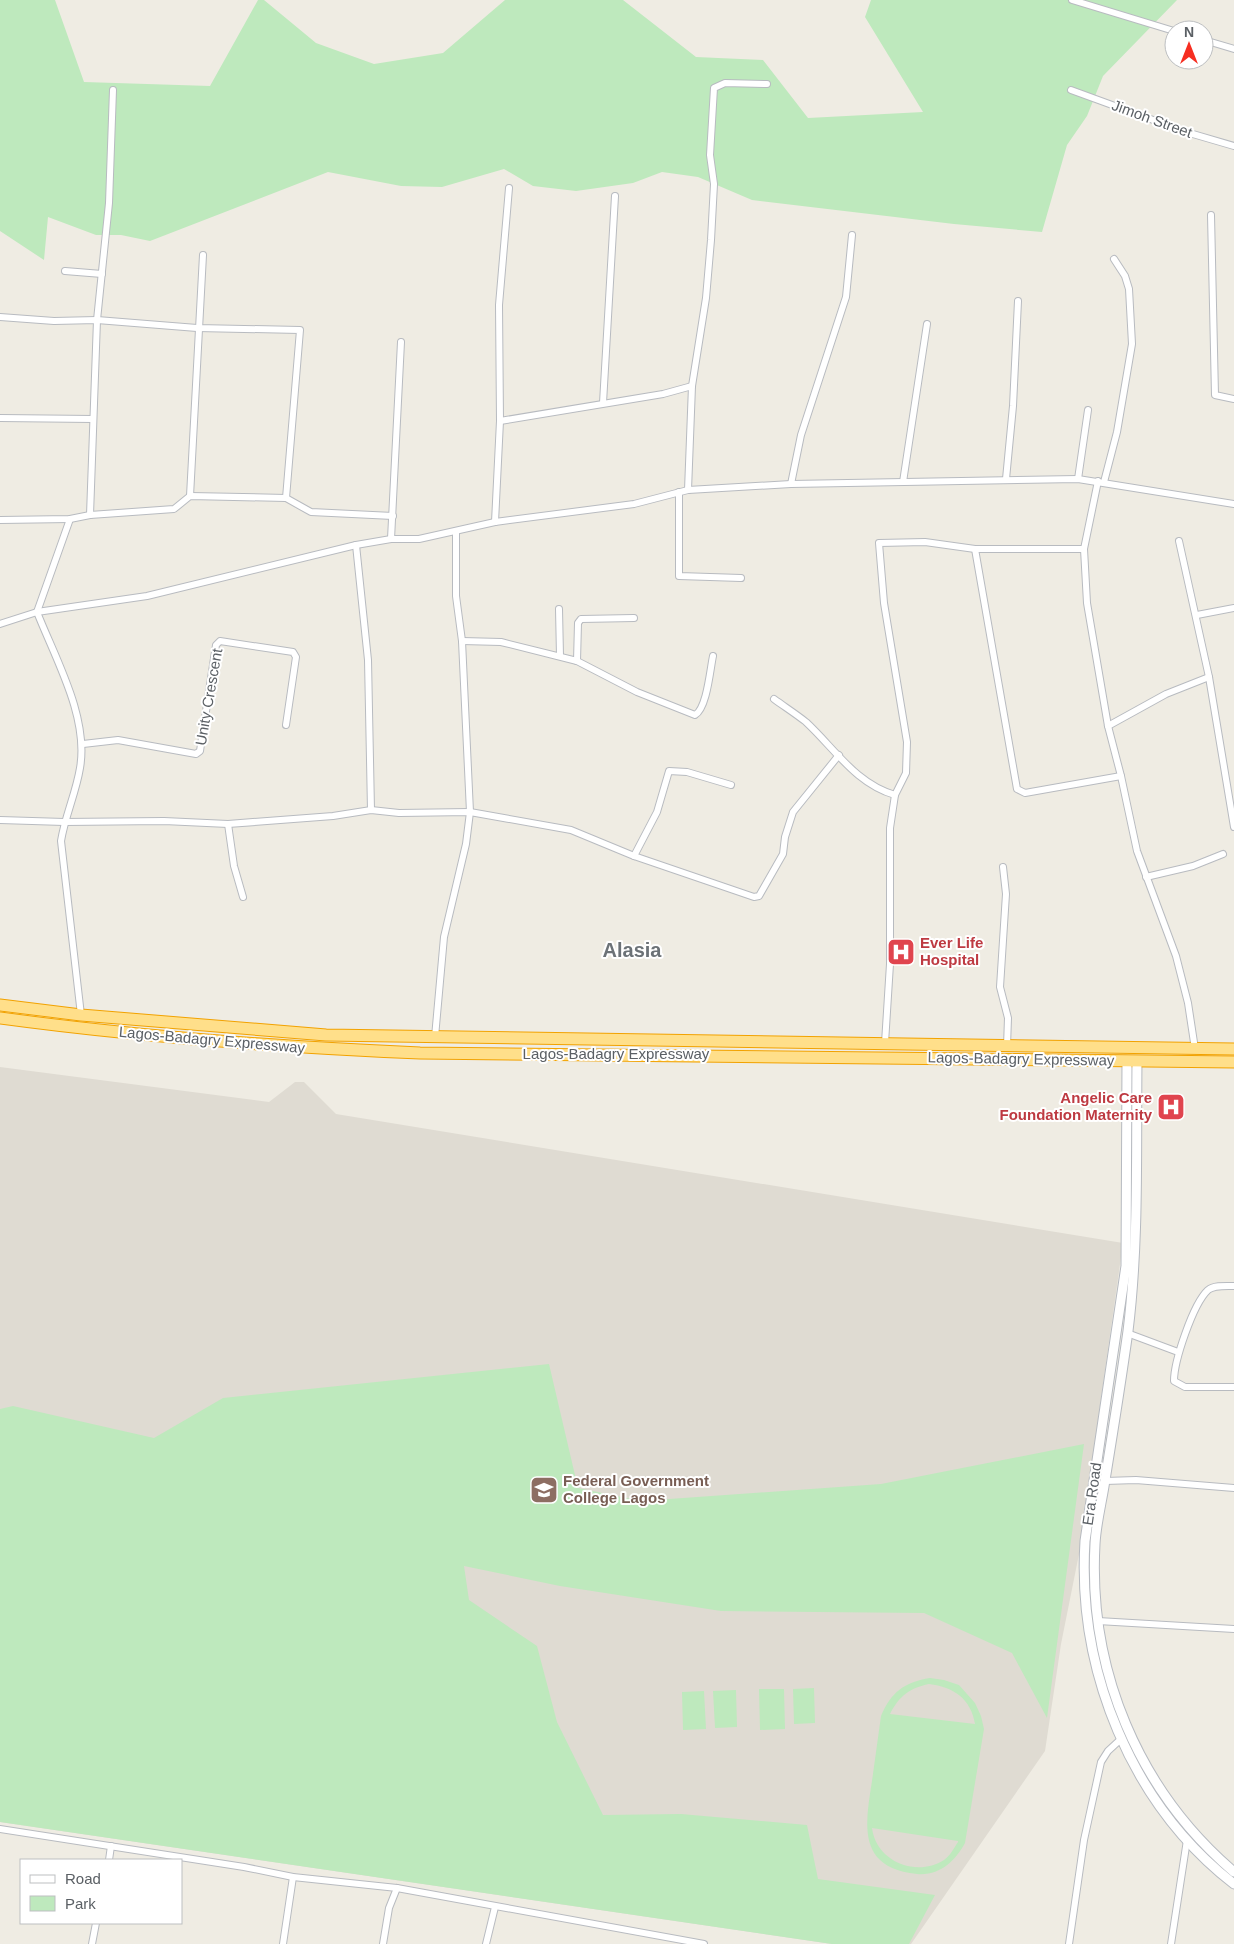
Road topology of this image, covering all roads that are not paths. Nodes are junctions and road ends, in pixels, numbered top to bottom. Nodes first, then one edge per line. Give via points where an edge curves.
1 (1072, 0) edge
2 (1164, 28) edge
3 (1214, 43) edge
4 (1234, 49) edge
5 (767, 84) dead end
6 (113, 90) dead end
7 (1071, 90) dead end
8 (1234, 146) edge
9 (509, 188) dead end
10 (615, 196) dead end
11 (1211, 216) dead end
12 (852, 235) dead end
13 (203, 255) dead end
14 (1114, 260) dead end
15 (65, 271) dead end
16 (102, 274) junction
17 (1018, 301) dead end
18 (0, 317) edge
19 (97, 320) junction
20 (927, 324) dead end
21 (198, 328) junction
22 (401, 342) dead end
23 (692, 386) junction
24 (1234, 399) edge
25 (603, 403) junction
26 (1088, 410) dead end
27 (0, 418) edge
28 (93, 419) junction
29 (500, 421) junction
30 (1006, 479) junction
31 (1078, 479) junction
32 (1101, 481) junction
33 (903, 482) junction
34 (791, 484) junction
35 (688, 490) junction
36 (679, 492) junction
37 (190, 496) junction
38 (286, 498) junction
39 (1234, 504) edge
40 (90, 515) junction
41 (393, 516) junction
42 (70, 519) junction
43 (0, 520) edge
44 (495, 522) junction
45 (456, 531) junction
46 (391, 539) junction
47 (1180, 541) dead end
48 (356, 546) junction
49 (975, 549) junction
50 (1084, 549) junction
51 (741, 578) dead end
52 (1234, 608) edge
53 (559, 609) dead end
54 (37, 612) junction
55 (1196, 615) junction
56 (634, 618) dead end
57 (0, 624) edge
58 (462, 641) junction
59 (560, 656) junction
60 (713, 656) dead end
61 (577, 661) junction
62 (1209, 677) junction
63 (774, 699) dead end
64 (286, 725) dead end
65 (1108, 726) junction
66 (82, 744) junction
67 (839, 755) junction
68 (1121, 776) junction
69 (731, 785) dead end
70 (896, 795) junction
71 (371, 810) junction
72 (470, 812) junction
73 (0, 820) edge
74 (64, 822) junction
75 (228, 824) junction
76 (1234, 827) edge
77 (1223, 854) dead end
78 (634, 856) junction
79 (1003, 867) dead end
80 (1146, 877) junction
81 (243, 897) dead end
82 (0, 1005) edge
83 (81, 1015) junction
84 (0, 1018) edge
85 (436, 1037) junction
86 (885, 1043) junction
87 (1007, 1046) junction
88 (1195, 1049) junction
89 (1234, 1049) edge
90 (1132, 1061) junction
91 (1234, 1062) edge
92 (1234, 1286) edge
93 (1127, 1332) junction
94 (1178, 1352) junction
95 (1234, 1388) edge
96 (1105, 1482) junction
97 (1234, 1488) edge
98 (1098, 1621) junction
99 (1234, 1629) edge
100 (1105, 1679) junction
101 (1121, 1739) junction
102 (0, 1829) edge
103 (1187, 1840) junction
104 (112, 1846) junction
105 (109, 1859) edge
106 (1234, 1872) edge
107 (293, 1877) junction
108 (1234, 1884) edge
109 (397, 1888) junction
110 (495, 1908) junction
111 (96, 1924) edge
112 (92, 1944) edge
113 (282, 1944) edge
114 (382, 1944) edge
115 (486, 1944) edge
116 (704, 1944) edge
117 (1069, 1944) edge
118 (1171, 1944) edge

1 - 2 street
3 - 4 street
5 - 23 street via 725,84 714,88 710,155 714,184 711,240 706,298
6 - 16 street via 109,203
7 - 8 street, Jimoh Street
9 - 29 street via 500,305
10 - 25 street
11 - 24 street via 1216,395
12 - 34 street via 846,297 800,435
13 - 21 street
14 - 32 street via 1130,288 1132,344 1118,432
15 - 16 street
16 - 19 street
17 - 30 street
18 - 19 street
19 - 21 street
19 - 28 street
20 - 33 street
21 - 37 street
21 - 38 street via 300,330
22 - 41 street
23 - 25 street
23 - 35 street
25 - 29 street
26 - 31 street
27 - 28 street
28 - 40 street
29 - 44 street
30 - 31 street
30 - 33 street
31 - 32 street
32 - 39 street
32 - 50 street
33 - 34 street
34 - 35 street
35 - 36 street
36 - 44 street via 634,504
36 - 51 street via 679,576
37 - 38 street
37 - 40 street via 174,509
38 - 41 street via 312,512
40 - 42 street
41 - 46 street
42 - 43 street
42 - 54 street
44 - 45 street
45 - 46 street via 419,539
45 - 58 street via 456,596
46 - 48 street
47 - 55 street
48 - 54 street via 147,596
48 - 71 street via 368,660
49 - 50 street
49 - 68 street via 1017,789 1025,792
49 - 70 street via 925,542 879,543 884,603 907,742 906,773
50 - 65 street via 1088,602
52 - 55 street
53 - 59 street
54 - 57 street
54 - 66 street via 79,718
55 - 62 street
56 - 61 street via 581,619 578,622
58 - 59 street via 500,642
58 - 72 street
59 - 61 street
60 - 61 street via 705,698 695,715 637,692
62 - 65 street via 1166,694
62 - 76 street
63 - 67 street via 805,722
64 - 66 street, Unity Crescent via 296,657 293,652 220,641 216,644 200,752 196,754 118,740
65 - 68 street
66 - 74 street via 81,767
67 - 70 street via 857,776 872,787
67 - 78 street via 793,812 783,854 759,896
68 - 80 street
69 - 78 street via 687,772 669,771 657,812
70 - 86 street via 890,828 890,964
71 - 72 street
71 - 75 street
72 - 78 street via 571,830
72 - 85 street via 466,844 444,937
73 - 74 street
74 - 75 street via 164,820
74 - 83 street via 61,841 64,881
75 - 81 street via 235,872
77 - 80 street via 1193,866
79 - 87 street via 1006,894 1000,987 1008,1018
80 - 88 street via 1176,956
82 - 83 highway, Lagos-Badagry Expressway
83 - 85 highway, Lagos-Badagry Expressway via 326,1034
84 - 90 highway, Lagos-Badagry Expressway via 140,1036 420,1053
85 - 86 highway, Lagos-Badagry Expressway
86 - 87 highway, Lagos-Badagry Expressway
87 - 88 highway, Lagos-Badagry Expressway
88 - 89 highway, Lagos-Badagry Expressway
90 - 91 highway, Lagos-Badagry Expressway
90 - 93 main road via 1136,1237
90 - 100 main road, Era Road via 1126,1266 1084,1561 1088,1625
92 - 94 street via 1221,1285 1208,1290
93 - 94 street
93 - 96 main road
94 - 95 street via 1174,1381 1185,1387
96 - 97 street via 1136,1480
96 - 98 main road via 1095,1542
98 - 99 street
98 - 100 main road
100 - 101 main road, Era Road
100 - 106 main road via 1133,1742 1164,1796 1192,1832
101 - 103 main road, Era Road via 1159,1805
101 - 117 street via 1102,1762 1084,1840
102 - 104 street
103 - 108 main road, Era Road
103 - 118 street
104 - 105 street
104 - 107 street
107 - 109 street
107 - 113 street
109 - 110 street
109 - 114 street via 389,1908
110 - 115 street
110 - 116 street
111 - 112 street

